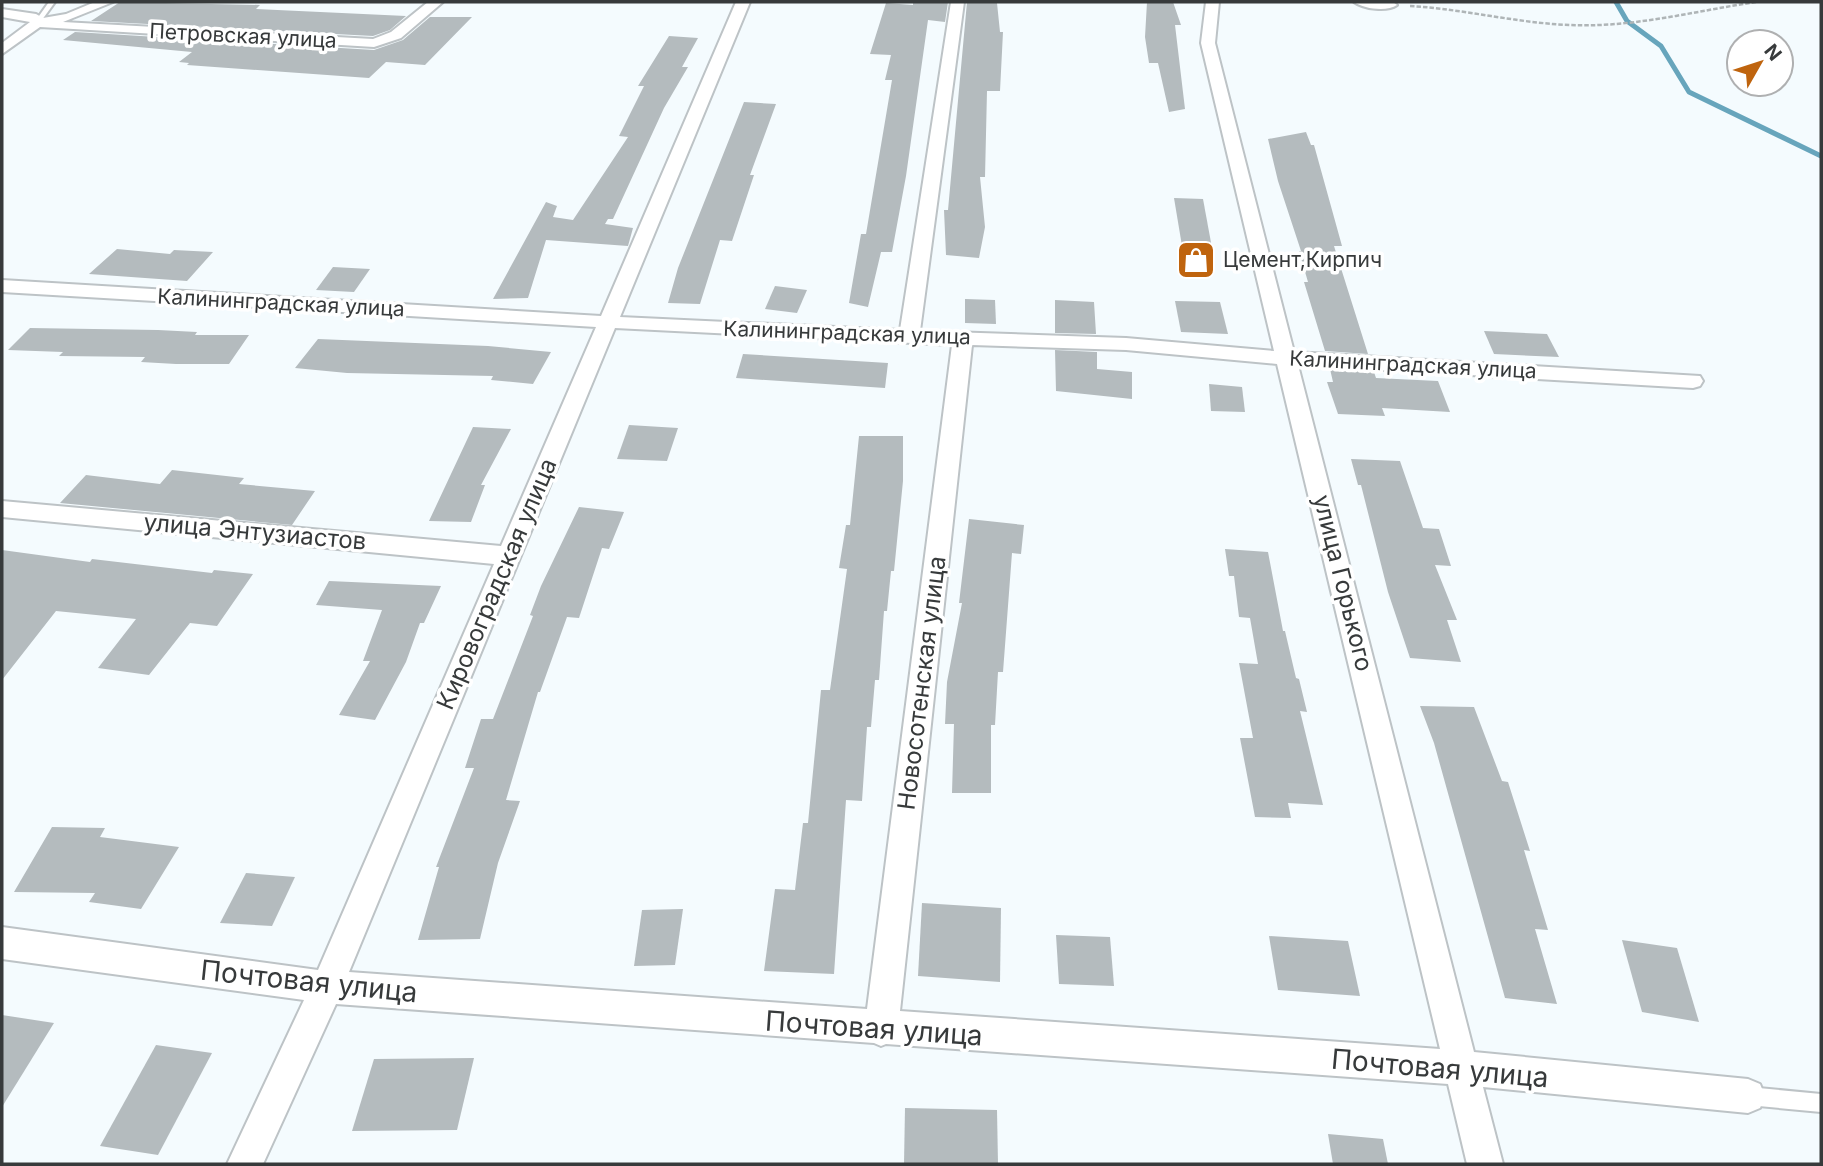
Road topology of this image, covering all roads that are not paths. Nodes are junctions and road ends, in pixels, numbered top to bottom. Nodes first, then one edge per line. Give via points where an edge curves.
1 (52, 2) edge
2 (106, 2) edge
3 (436, 2) edge
4 (743, 2) edge
5 (958, 2) edge
6 (1213, 2) edge
7 (1361, 2) edge
8 (1390, 5) road end
9 (2, 13) edge
10 (37, 23) junction
11 (2, 50) edge
12 (2, 286) edge
13 (608, 322) junction
14 (909, 337) junction
15 (963, 338) junction
16 (1287, 358) junction
17 (1693, 381) dead end
18 (2, 509) edge
19 (508, 556) junction
20 (2, 943) edge
21 (327, 987) junction
22 (881, 1028) junction
23 (1462, 1068) junction
24 (1748, 1096) joint
25 (1821, 1103) edge
26 (245, 1164) edge
27 (1485, 1164) edge

1 - 10 lane
2 - 10 street, Петровская улица via 69,17
3 - 10 street, Петровская улица via 396,35 374,43
4 - 13 street, Кировоградская улица
5 - 14 street
6 - 16 street, улица Горького via 1208,43
7 - 8 street
9 - 10 street, Петровская улица via 30,15
10 - 11 street
12 - 13 street, Калининградская улица
13 - 14 street, Калининградская улица
13 - 19 street, Кировоградская улица
14 - 15 street, Калининградская улица
15 - 16 street, Калининградская улица via 1126,344
15 - 22 street, Новосотенская улица
16 - 17 street, Калининградская улица
16 - 23 street, улица Горького
18 - 19 street, улица Энтузиастов
19 - 21 street, Кировоградская улица
20 - 21 street, Почтовая улица
21 - 22 street, Почтовая улица
21 - 26 street, Кировоградская улица
22 - 23 street, Почтовая улица
23 - 24 street, Почтовая улица
23 - 27 street, улица Горького
24 - 25 lane

